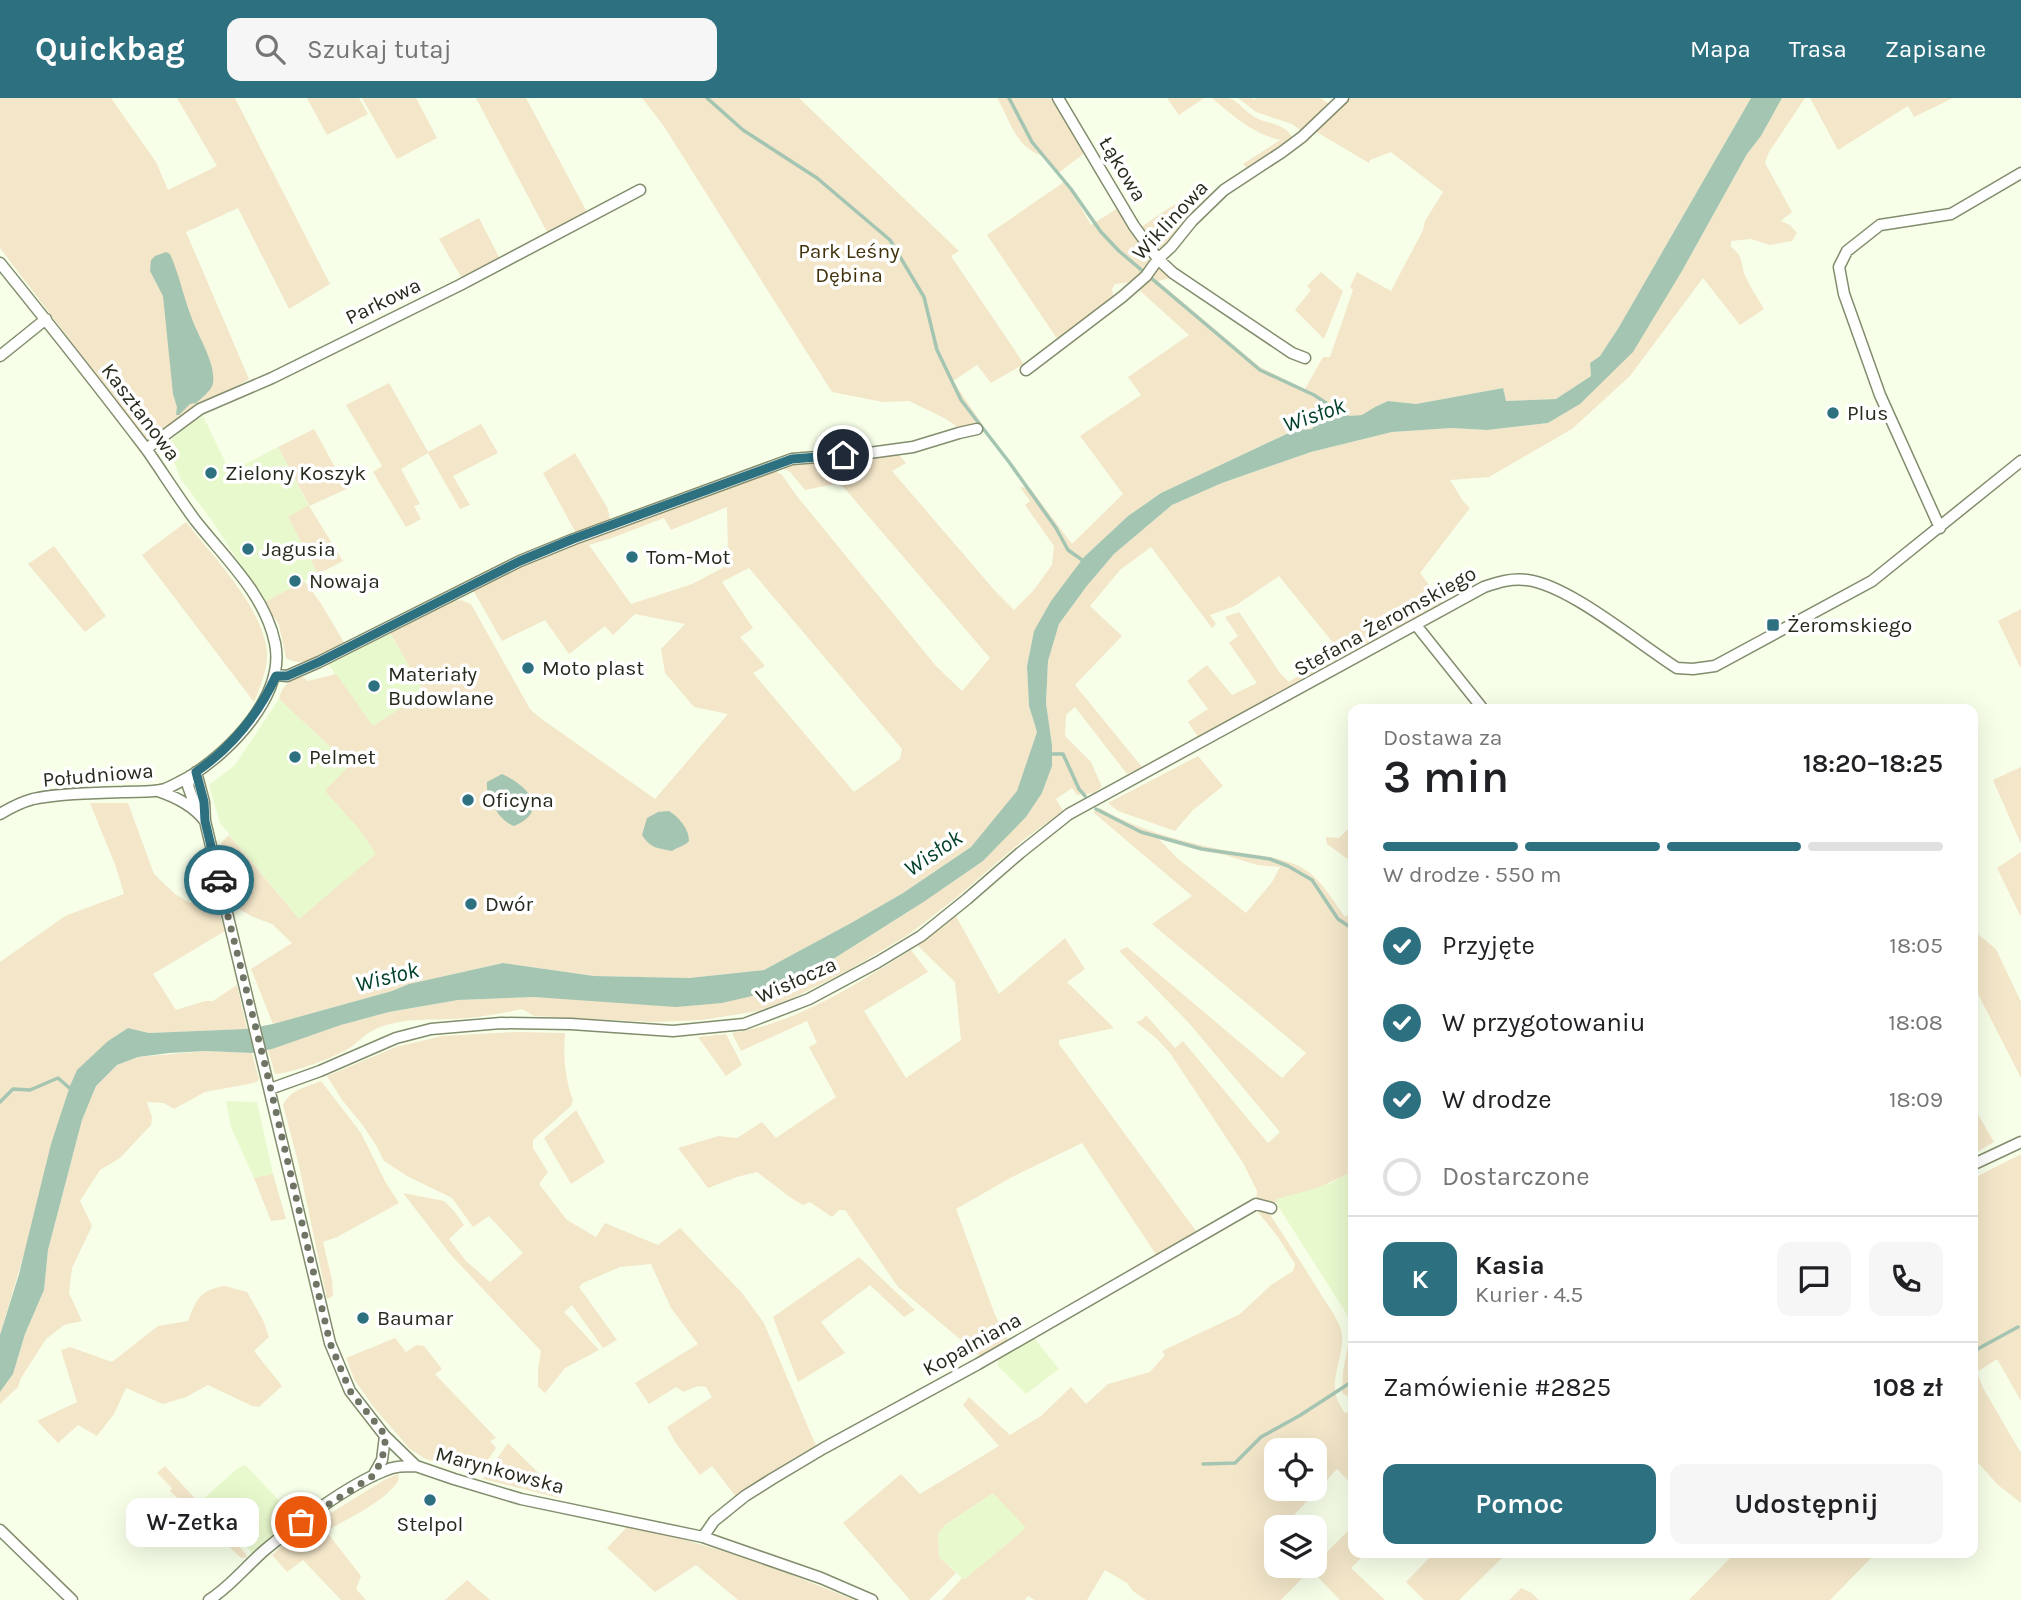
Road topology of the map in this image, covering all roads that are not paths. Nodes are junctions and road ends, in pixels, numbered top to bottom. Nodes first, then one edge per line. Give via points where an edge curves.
1 (1058, 98) edge
2 (1343, 98) edge
3 (2021, 173) edge
4 (640, 190) dead end
5 (0, 263) edge
6 (1152, 267) junction
7 (46, 319) junction
8 (0, 356) edge
9 (1305, 358) dead end
10 (1026, 370) dead end
11 (978, 429) dead end
12 (146, 449) junction
13 (2021, 461) edge
14 (1940, 528) junction
15 (1416, 625) junction
16 (276, 676) junction
17 (1479, 704) edge
18 (1269, 706) joint
19 (193, 774) junction
20 (155, 791) junction
21 (197, 811) junction
22 (0, 814) edge
23 (205, 821) junction
24 (270, 1089) junction
25 (2021, 1142) edge
26 (1978, 1162) edge
27 (1271, 1208) dead end
28 (386, 1436) junction
29 (416, 1466) junction
30 (373, 1476) junction
31 (0, 1530) edge
32 (703, 1537) junction
33 (72, 1600) edge
34 (209, 1600) edge
35 (872, 1600) edge

1 - 6 street, Łąkowa via 1134,226
2 - 6 street, Wiklinowa via 1309,132 1224,190
3 - 14 street via 1951,214 1880,225 1847,251 1839,267 1880,395
4 - 12 street, Parkowa via 448,290 200,409
5 - 7 street, Kasztanowa
6 - 9 street, Łąkowa via 1173,273
6 - 10 street, Wiklinowa via 1122,297
7 - 8 street
7 - 12 street, Kasztanowa
11 - 16 street via 913,447 792,459 563,543 319,662
12 - 16 street, Kasztanowa via 266,615 276,644
13 - 14 street, Stefana Żeromskiego
14 - 15 street, Stefana Żeromskiego via 1861,588 1715,666 1677,668 1585,606 1549,585 1527,580 1503,580 1485,587
15 - 17 street
15 - 18 street, Stefana Żeromskiego
16 - 19 street, Południowa via 254,717 222,752
18 - 24 street, Wisłocza via 1066,816 921,936 809,999 744,1024 673,1031 501,1023 431,1028
19 - 20 street, Południowa
19 - 21 street via 188,786
19 - 23 street, Marynkowska via 204,802
20 - 21 street, Marynkowska via 172,795
20 - 22 street, Południowa via 33,799
21 - 23 street, Marynkowska
23 - 24 street, Marynkowska
24 - 28 street, Marynkowska via 330,1343 350,1391
25 - 26 street
27 - 32 street, Kopalniana via 1256,1204 824,1448 745,1496 714,1521
28 - 29 street, Marynkowska
28 - 30 street via 382,1460
29 - 30 street via 399,1466
29 - 32 street, Marynkowska via 522,1499
30 - 34 street via 265,1549
31 - 33 street
32 - 35 street, Marynkowska

